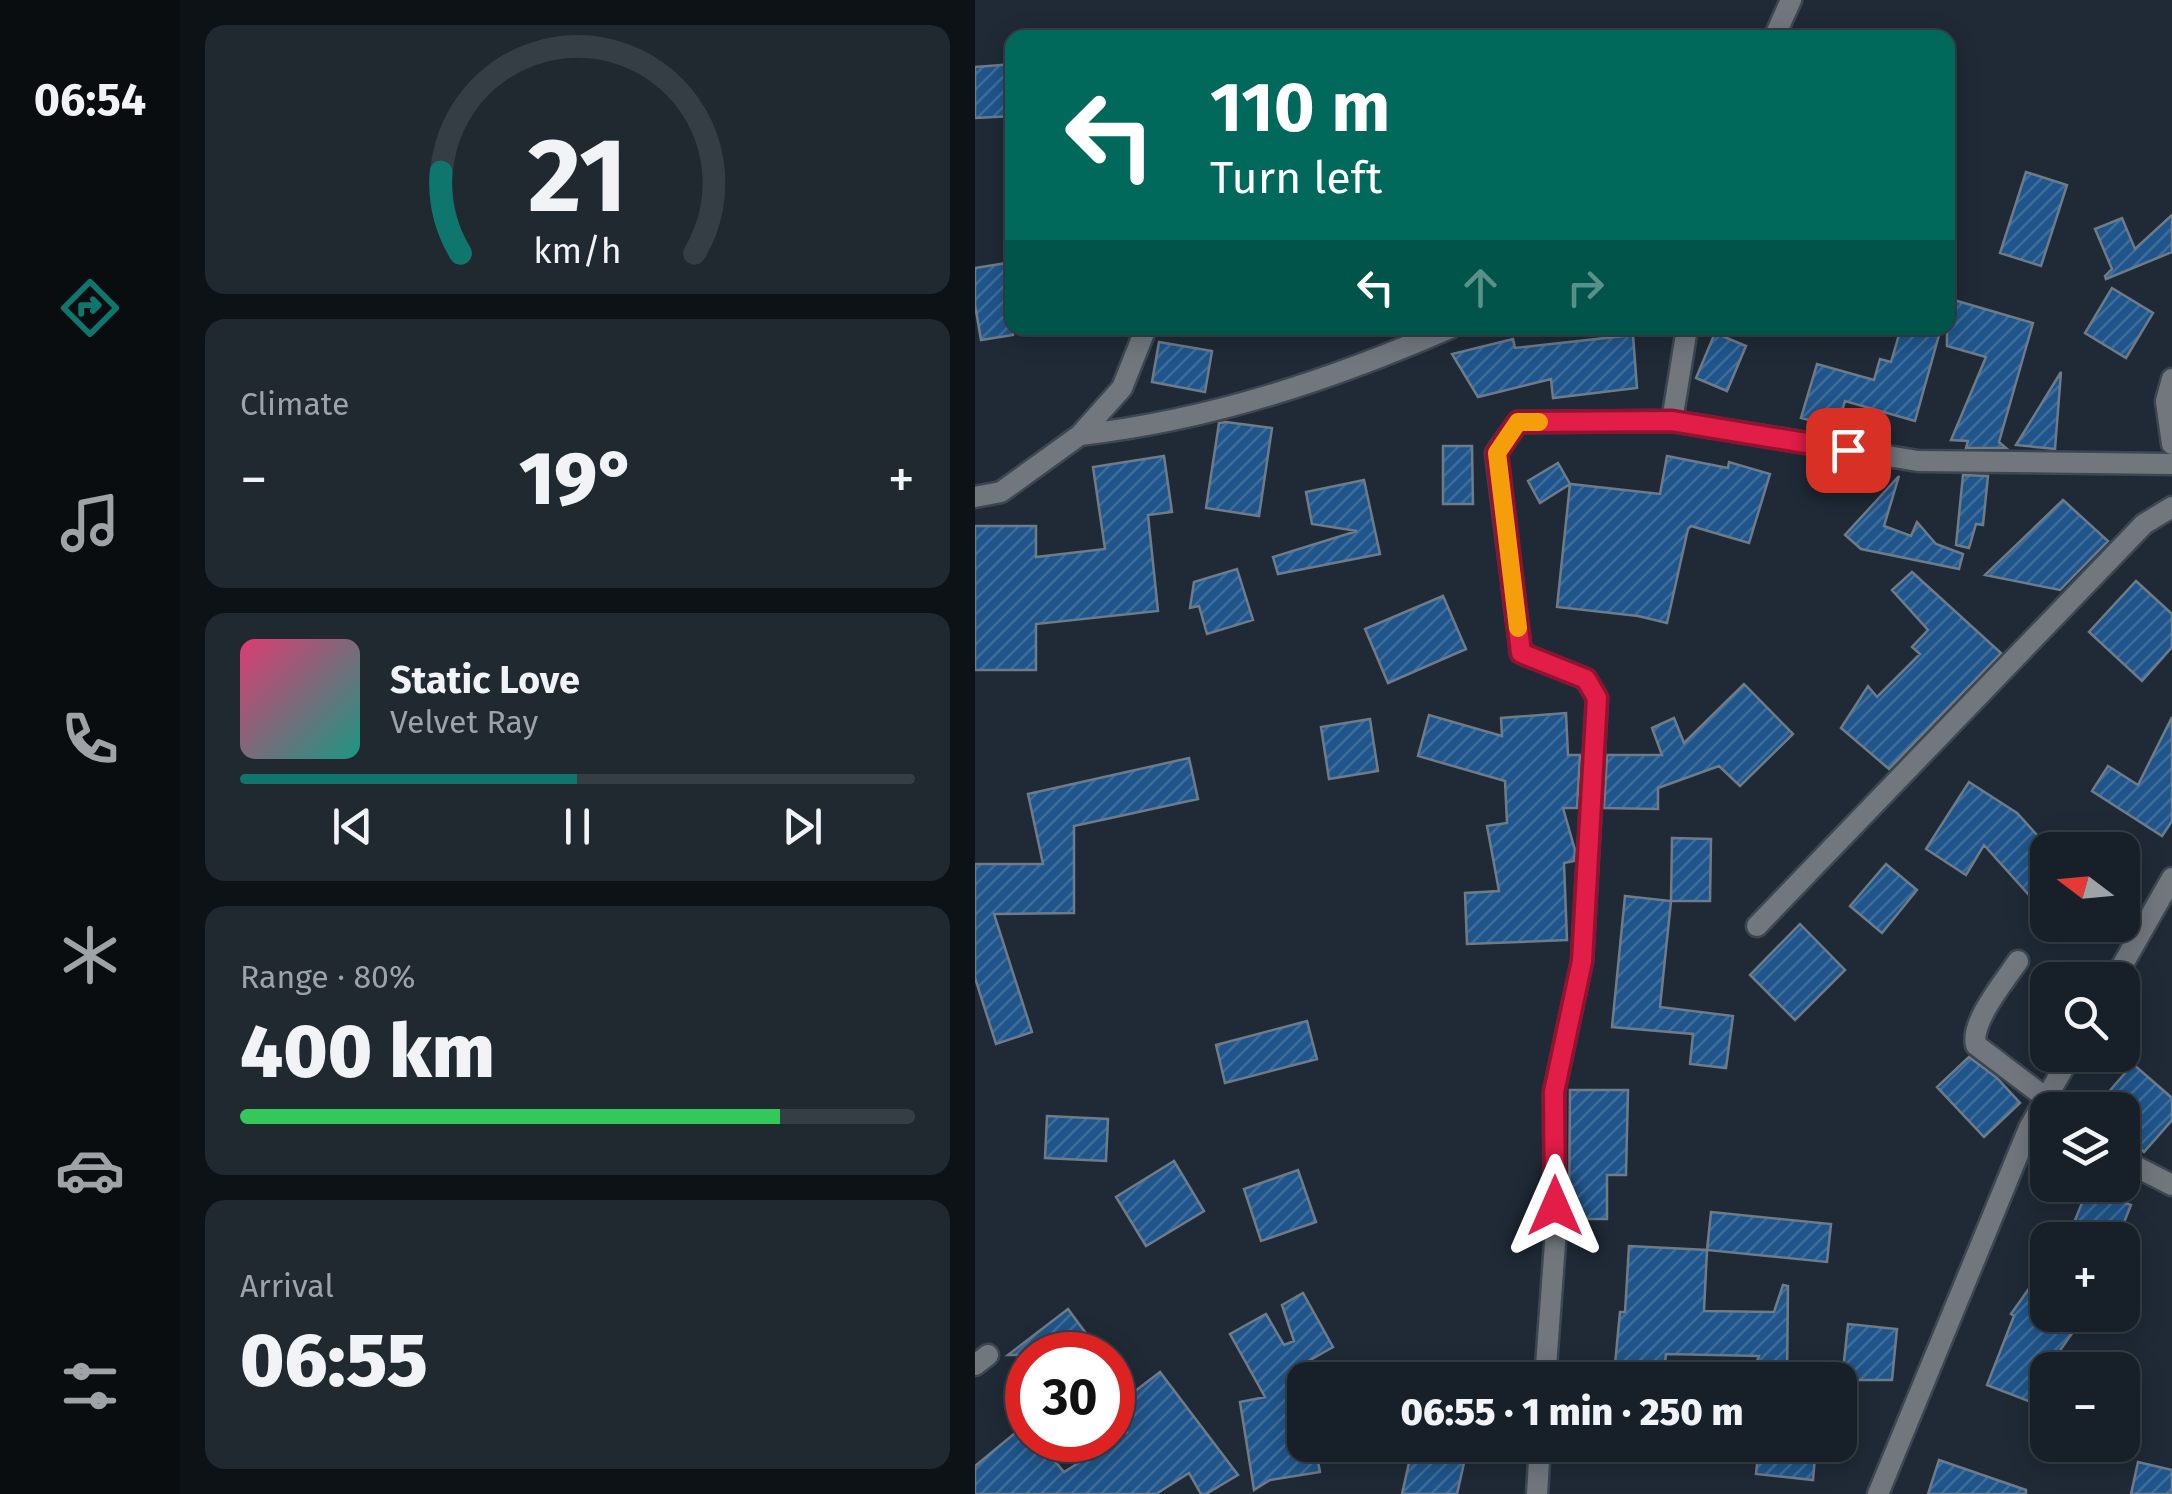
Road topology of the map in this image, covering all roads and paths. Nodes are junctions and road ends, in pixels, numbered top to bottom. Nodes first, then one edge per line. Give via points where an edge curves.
1 (1791, 0) edge
2 (1778, 30) edge
3 (1143, 335) edge
4 (1434, 335) edge
5 (1686, 335) edge
6 (2172, 379) edge
7 (1672, 421) junction
8 (1081, 435) junction
9 (2172, 444) edge
10 (2172, 464) edge
11 (975, 497) edge
12 (2172, 508) edge
13 (2172, 878) edge
14 (1757, 926) dead end
15 (2018, 960) dead end
16 (2123, 962) edge
17 (2038, 1092) edge
18 (2030, 1149) edge
19 (2140, 1169) edge
20 (2172, 1185) edge
21 (1546, 1362) edge
22 (1540, 1462) edge
23 (1537, 1494) edge
24 (1877, 1494) edge

1 - 2 street
3 - 8 street via 1122,388
4 - 8 street via 1236,407
5 - 7 street
6 - 9 street
7 - 10 street via 1919,461
7 - 21 street via 1518,422 1497,453 1521,653 1586,679 1597,698 1582,961 1554,1092 1555,1243
8 - 11 street via 1001,492
12 - 14 street via 2143,524
13 - 16 street
15 - 17 street via 1973,1038
18 - 24 street
19 - 20 street
22 - 23 street

